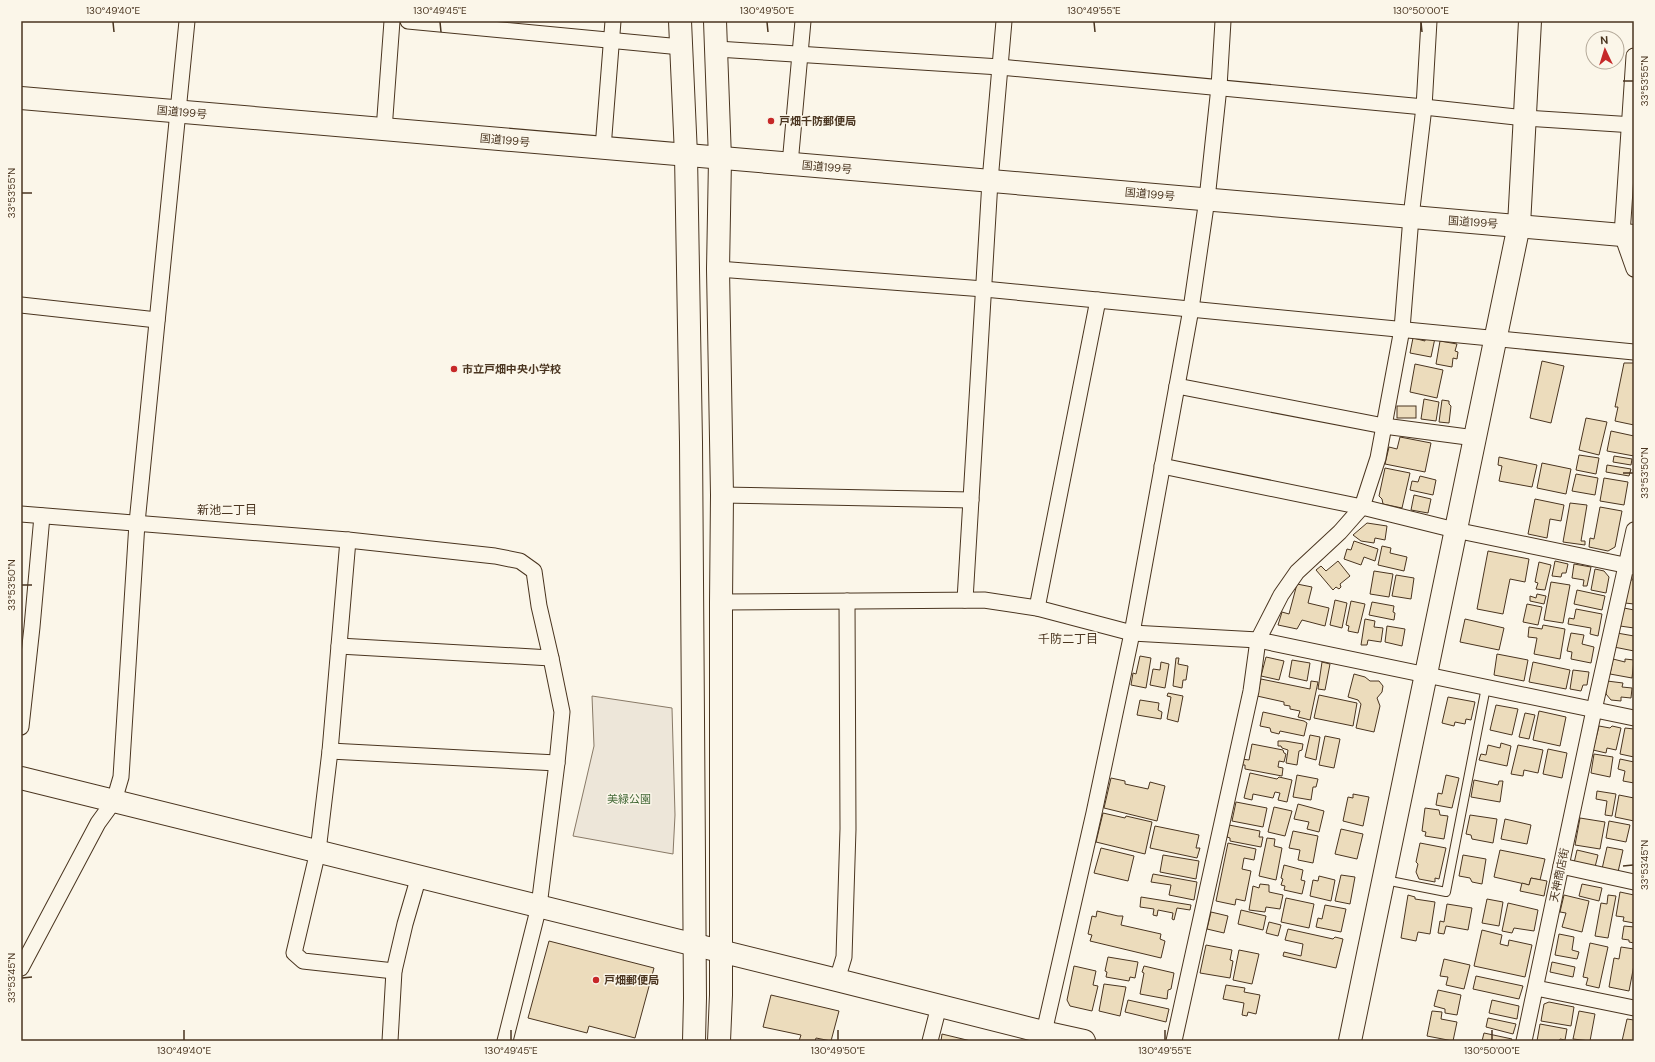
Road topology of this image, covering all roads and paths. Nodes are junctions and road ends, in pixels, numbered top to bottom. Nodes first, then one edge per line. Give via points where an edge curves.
1 (187, 21) edge
2 (392, 21) edge
3 (408, 21) edge
4 (613, 21) edge
5 (680, 21) edge
6 (715, 21) edge
7 (803, 21) edge
8 (1004, 21) edge
9 (1223, 21) edge
10 (1429, 21) edge
11 (1530, 21) edge
12 (613, 41) junction
13 (681, 47) junction
14 (716, 49) junction
15 (800, 55) junction
16 (1634, 56) edge
17 (1000, 67) junction
18 (1219, 87) junction
19 (21, 98) edge
20 (1424, 107) junction
21 (178, 112) junction
22 (1525, 118) junction
23 (1632, 125) edge
24 (384, 130) junction
25 (603, 148) junction
26 (686, 155) junction
27 (720, 159) junction
28 (790, 164) junction
29 (990, 181) junction
30 (1207, 199) junction
31 (1411, 218) junction
32 (1519, 225) junction
33 (1628, 235) edge
34 (718, 268) junction
35 (1634, 269) edge
36 (984, 289) junction
37 (1098, 300) junction
38 (21, 305) edge
39 (1191, 309) junction
40 (157, 320) junction
41 (1402, 329) junction
42 (1496, 338) junction
43 (1634, 352) edge
44 (1177, 386) junction
45 (1384, 426) junction
46 (1475, 438) junction
47 (1162, 466) junction
48 (722, 495) junction
49 (971, 500) junction
50 (1362, 507) junction
51 (21, 514) edge
52 (42, 516) junction
53 (137, 523) junction
54 (1455, 530) junction
55 (1634, 530) edge
56 (348, 540) junction
57 (1630, 566) edge
58 (965, 600) junction
59 (847, 601) junction
60 (720, 602) junction
61 (1037, 608) junction
62 (1132, 633) junction
63 (1258, 640) junction
64 (339, 646) junction
65 (551, 658) junction
66 (1425, 674) junction
67 (1486, 687) junction
68 (1594, 710) junction
69 (1634, 718) edge
70 (21, 727) edge
71 (330, 750) junction
72 (557, 763) junction
73 (21, 778) edge
74 (114, 801) junction
75 (318, 851) junction
76 (1561, 866) junction
77 (419, 876) junction
78 (1384, 879) junction
79 (1634, 882) edge
80 (539, 906) junction
81 (695, 944) junction
82 (720, 951) junction
83 (21, 968) edge
84 (394, 971) junction
85 (837, 980) junction
86 (1536, 988) junction
87 (939, 1006) junction
88 (1634, 1008) edge
89 (1042, 1037) edge
90 (390, 1041) edge
91 (506, 1041) edge
92 (694, 1041) edge
93 (719, 1041) edge
94 (930, 1041) edge
95 (1084, 1041) edge
96 (1174, 1041) edge
97 (1350, 1041) edge
98 (1524, 1041) edge

1 - 21 street
2 - 24 street
3 - 12 street
4 - 12 street
5 - 13 main road
6 - 14 main road
7 - 15 street
8 - 17 street
9 - 18 street
10 - 20 street
11 - 22 main road
12 - 13 street
12 - 25 street
13 - 26 main road
14 - 15 street
14 - 27 main road
15 - 17 street
15 - 28 street
16 - 23 street
17 - 18 street
17 - 29 street
18 - 20 street
18 - 30 street
19 - 21 main road, 国道199号
20 - 22 street
20 - 31 street
21 - 24 main road, 国道199号
21 - 40 street
22 - 23 street
22 - 32 main road
23 - 33 street
24 - 25 main road, 国道199号
25 - 26 main road, 国道199号
26 - 27 main road, 国道199号
26 - 81 main road
27 - 28 main road, 国道199号
27 - 34 main road
28 - 29 main road, 国道199号
29 - 30 main road, 国道199号
29 - 36 street
30 - 31 main road, 国道199号
30 - 39 street
31 - 32 main road, 国道199号
31 - 41 street
32 - 33 main road, 国道199号
32 - 42 main road
33 - 35 street
34 - 36 street
34 - 48 main road
36 - 37 street
36 - 49 street
37 - 39 street
37 - 61 street
38 - 40 street
39 - 41 street
39 - 44 street
40 - 53 street
41 - 42 street
41 - 45 street
42 - 43 street
42 - 46 main road
44 - 45 street
44 - 47 street
45 - 46 street
45 - 50 street via 1378,458
46 - 54 main road
47 - 50 street
47 - 62 street
48 - 49 street
48 - 60 main road
49 - 58 street
50 - 54 street
50 - 63 street via 1340,532 1297,572 1281,595
51 - 52 street
52 - 53 street
52 - 70 street
53 - 56 street
53 - 74 street via 121,777
54 - 57 street
54 - 66 main road
55 - 57 street, 天神商店街
56 - 64 street
56 - 65 street via 520,561 534,571
57 - 68 street, 天神商店街
58 - 59 street
58 - 61 street via 984,600
59 - 60 street
59 - 85 street via 848,830 844,957
60 - 82 main road
61 - 62 street
62 - 63 street
62 - 89 street via 1094,813
63 - 66 street
63 - 96 street via 1251,691
64 - 65 street
64 - 71 street
65 - 72 street via 562,712
66 - 67 street
66 - 78 main road
67 - 68 street
67 - 78 lane via 1446,892
68 - 69 street
68 - 76 street, 天神商店街
71 - 72 street
71 - 75 street
72 - 80 street
73 - 74 main road
74 - 75 main road
74 - 83 street via 98,823
75 - 77 main road
75 - 84 street via 294,953 303,961
76 - 79 street
76 - 86 street, 天神商店街
77 - 80 main road
77 - 84 street
78 - 97 main road
80 - 81 main road
80 - 91 street
81 - 82 main road
81 - 92 main road
82 - 85 main road
82 - 93 main road
84 - 90 street
85 - 87 main road
86 - 88 street
86 - 98 street, 天神商店街
87 - 89 main road
87 - 94 street
89 - 95 main road

